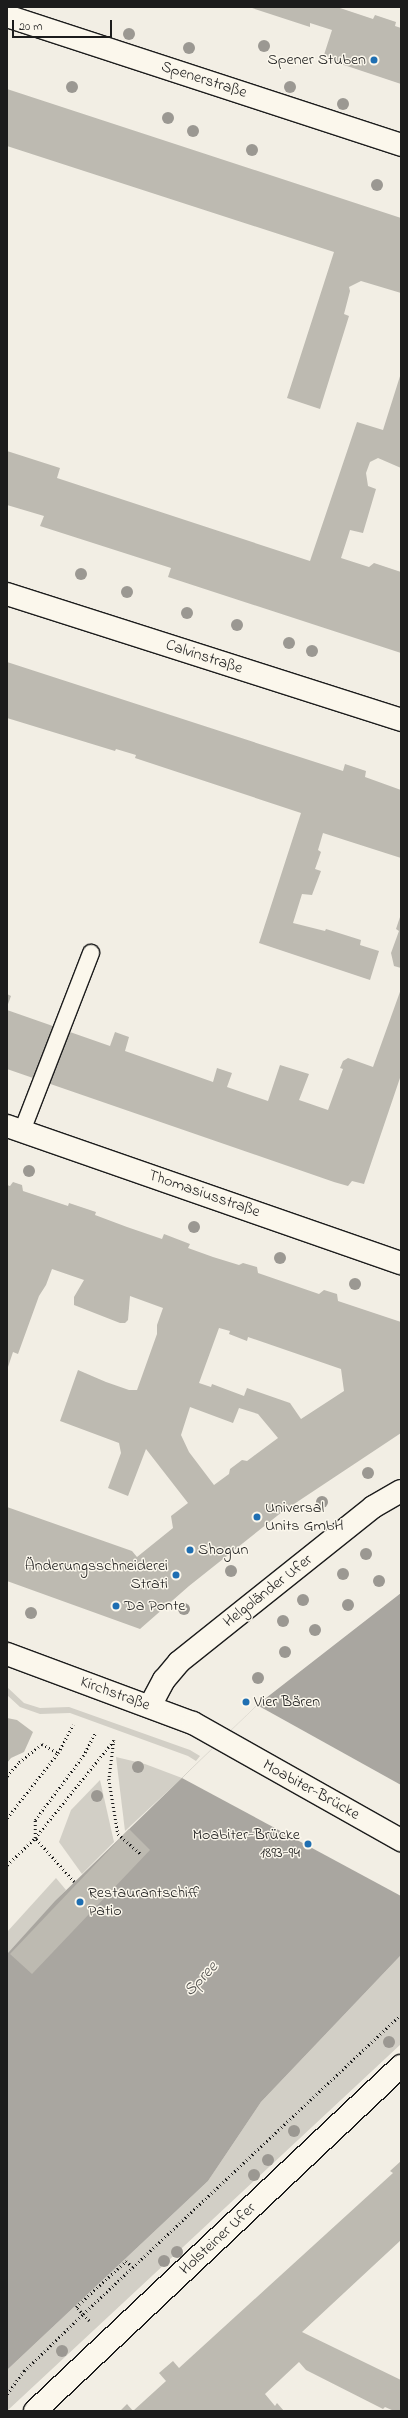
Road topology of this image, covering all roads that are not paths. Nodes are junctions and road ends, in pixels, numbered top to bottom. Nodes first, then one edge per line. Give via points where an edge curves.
1 (7, 16) edge
2 (401, 145) edge
3 (7, 594) edge
4 (401, 720) edge
5 (91, 952) dead end
6 (14, 1128) edge
7 (401, 1263) edge
8 (401, 1491) edge
9 (7, 1654) edge
10 (150, 1706) junction
11 (220, 1740) joint
12 (401, 1840) edge
13 (401, 2066) edge
14 (34, 2411) edge

1 - 2 street, Spenerstraße
3 - 4 street, Calvinstraße
5 - 6 lane
6 - 7 street, Thomasiusstraße
8 - 10 street, Helgoländer Ufer via 373,1508 179,1662 164,1680
9 - 10 street, Kirchstraße
10 - 11 street, Kirchstraße via 193,1724
11 - 12 street, Moabiter-Brücke
13 - 14 street, Holsteiner Ufer

